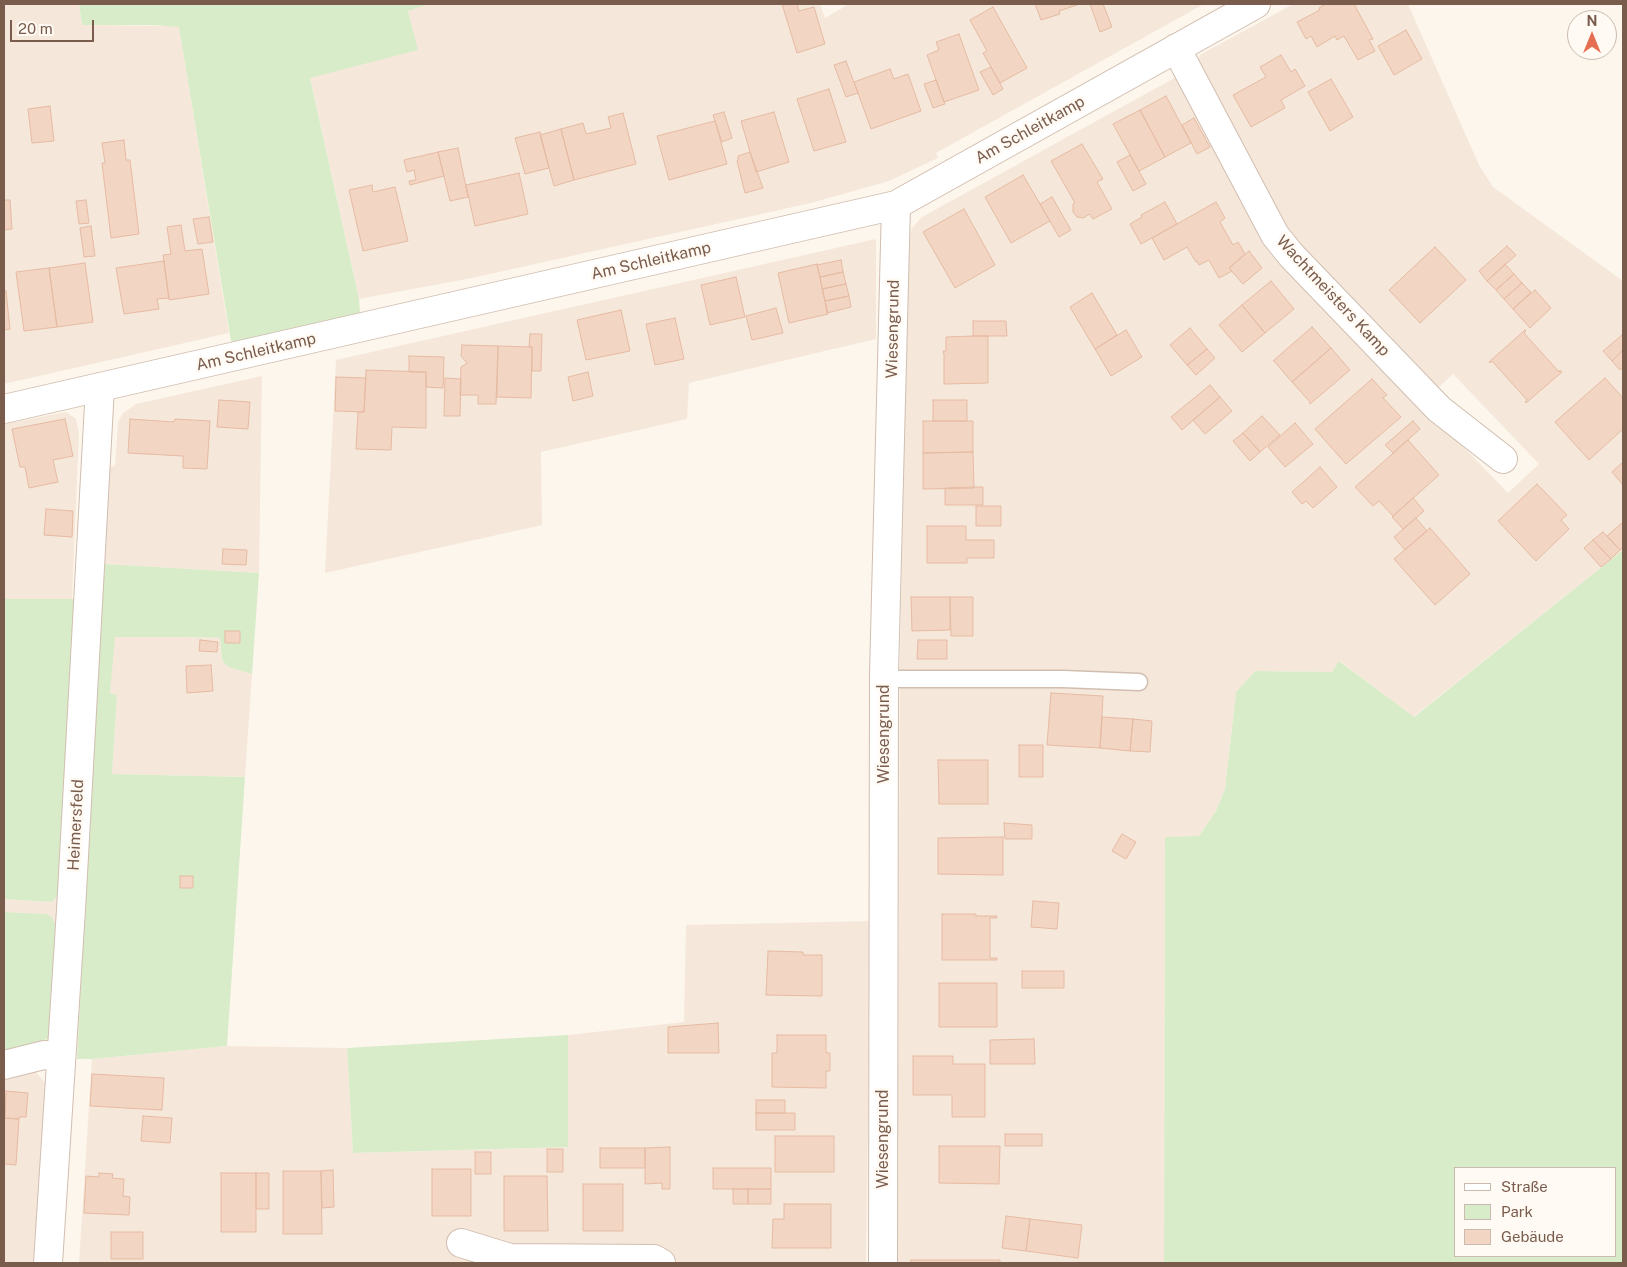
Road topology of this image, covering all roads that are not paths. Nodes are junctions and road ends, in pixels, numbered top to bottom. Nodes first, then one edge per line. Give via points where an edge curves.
1 (1256, 4) edge
2 (1176, 48) junction
3 (896, 205) junction
4 (100, 387) junction
5 (4, 409) edge
6 (1503, 459) dead end
7 (884, 679) junction
8 (1139, 682) dead end
9 (61, 1056) junction
10 (4, 1065) edge
11 (461, 1243) dead end
12 (48, 1263) edge
13 (661, 1263) edge
14 (883, 1263) edge

1 - 2 street, Am Schleitkamp
2 - 3 street, Am Schleitkamp
2 - 6 street, Wachtmeisters Kamp via 1275,235 1439,409
3 - 4 street, Am Schleitkamp
3 - 7 street, Wiesengrund
4 - 5 street, Am Schleitkamp
4 - 9 street, Heimersfeld
7 - 8 lane
7 - 14 street, Wiesengrund
9 - 10 street via 44,1055
9 - 12 street, Heimersfeld
11 - 13 street via 510,1258 654,1259

